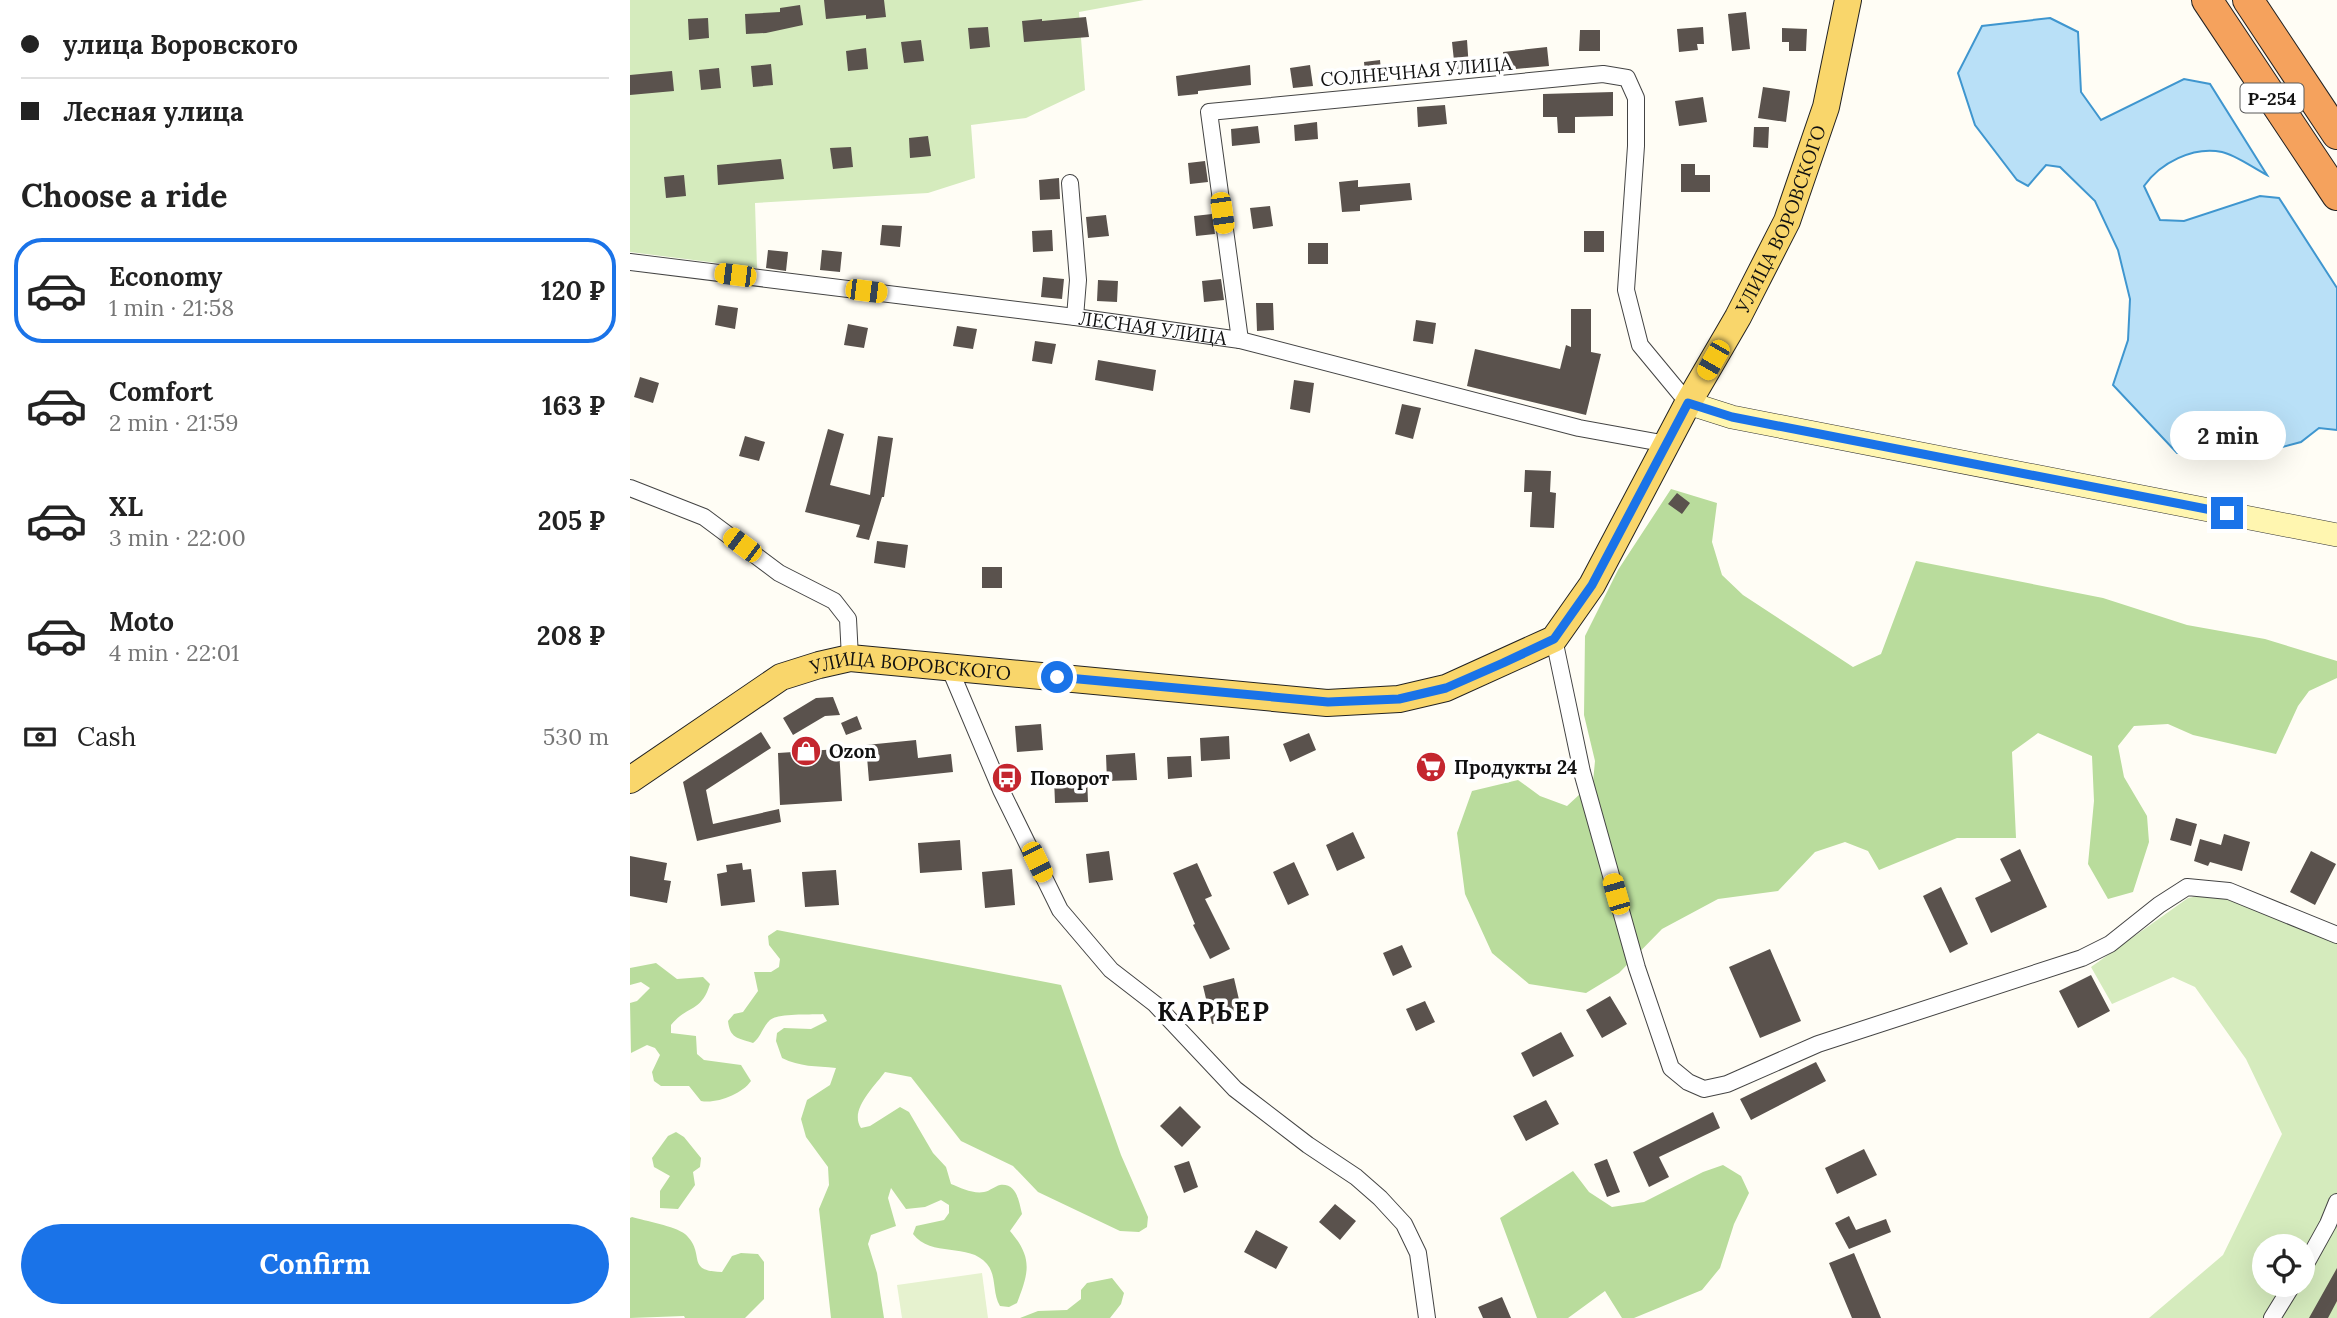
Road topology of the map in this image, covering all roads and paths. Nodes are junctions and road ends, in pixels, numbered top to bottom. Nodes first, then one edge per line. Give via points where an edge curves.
1 (1848, 0) edge
2 (2207, 0) edge
3 (2248, 0) edge
4 (2337, 134) edge
5 (1070, 183) dead end
6 (2337, 195) edge
7 (630, 262) edge
8 (1075, 317) junction
9 (1240, 340) junction
10 (1688, 403) junction
11 (1667, 444) junction
12 (630, 488) edge
13 (2337, 535) edge
14 (1554, 639) junction
15 (850, 659) junction
16 (949, 667) junction
17 (630, 780) edge
18 (2337, 935) edge
19 (2337, 1202) edge
20 (2315, 1247) edge
21 (2285, 1297) edge
22 (1427, 1318) edge
23 (2272, 1318) edge

1 - 10 main road, УЛИЦА ВОРОВСКОГО via 1826,107 1787,221
2 - 6 highway, Р-254
3 - 4 highway, Р-254
5 - 8 street via 1078,280
7 - 8 street, ЛЕСНАЯ УЛИЦА
8 - 9 street, ЛЕСНАЯ УЛИЦА
9 - 10 street, СОЛНЕЧНАЯ УЛИЦА via 1209,111 1603,74 1627,78 1636,98 1626,290 1640,345
9 - 11 street, ЛЕСНАЯ УЛИЦА via 1579,428
10 - 11 main road, УЛИЦА ВОРОВСКОГО
10 - 13 street via 1732,417
11 - 14 main road, УЛИЦА ВОРОВСКОГО via 1592,585
12 - 15 street via 704,517 779,573 834,601 848,619
14 - 16 main road, УЛИЦА ВОРОВСКОГО via 1446,688 1399,699 1363,701 1328,702
14 - 18 street via 1582,772 1637,968 1671,1068 1704,1089 1727,1084 1818,1044 2066,964 2110,944 2187,887 2230,891
15 - 16 main road, УЛИЦА ВОРОВСКОГО
15 - 17 main road, УЛИЦА ВОРОВСКОГО via 781,677
16 - 22 street via 1001,790 1060,910 1111,970 1155,1004 1235,1089 1356,1177 1404,1224 1418,1253
19 - 20 street
21 - 23 street

